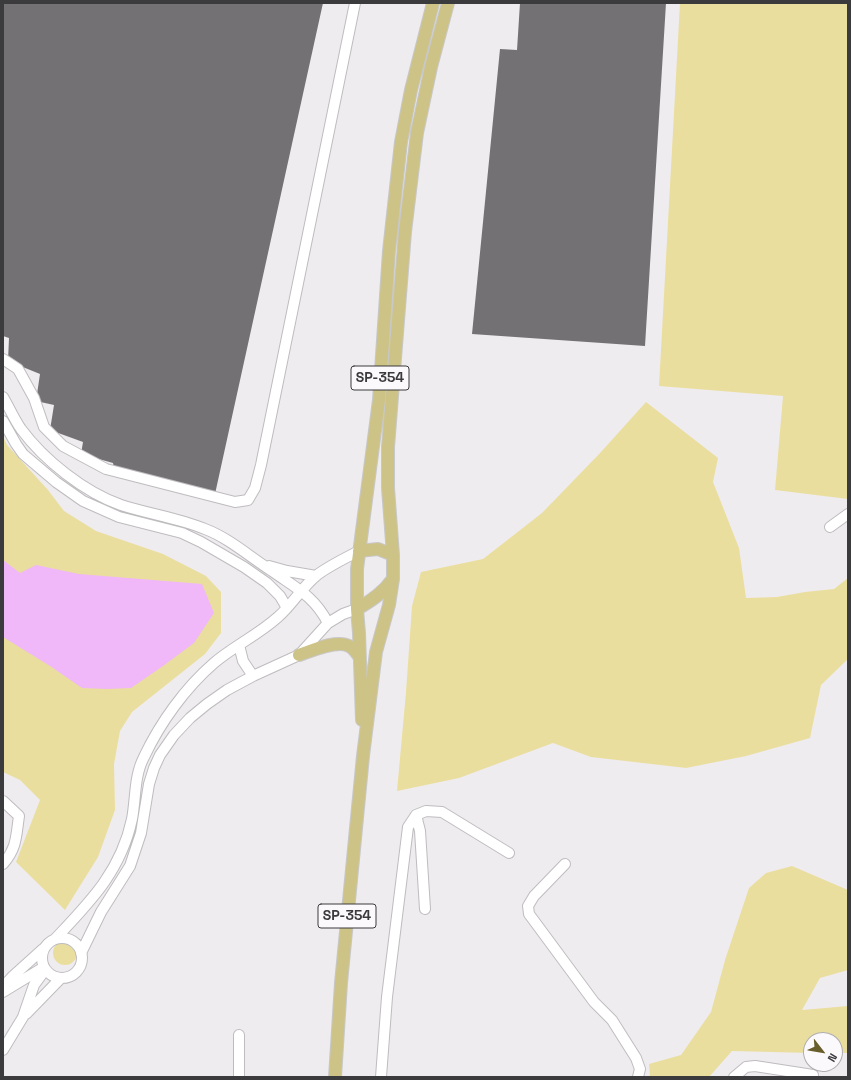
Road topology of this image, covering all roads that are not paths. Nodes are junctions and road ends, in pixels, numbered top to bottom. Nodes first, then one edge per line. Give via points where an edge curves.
1 (355, 3) edge
2 (432, 3) edge
3 (448, 3) edge
4 (3, 359) edge
5 (3, 397) edge
6 (3, 421) edge
7 (848, 514) edge
8 (830, 527) dead end
9 (359, 551) junction
10 (393, 555) junction
11 (260, 564) junction
12 (316, 576) junction
13 (393, 579) junction
14 (302, 590) junction
15 (287, 608) junction
16 (357, 608) junction
17 (328, 623) junction
18 (239, 645) junction
19 (299, 655) junction
20 (360, 657) junction
21 (253, 676) junction
22 (363, 756) junction
23 (3, 801) edge
24 (416, 815) junction
25 (508, 853) dead end
26 (3, 864) edge
27 (565, 864) dead end
28 (424, 909) dead end
29 (55, 939) junction
30 (43, 949) junction
31 (81, 953) junction
32 (44, 968) junction
33 (61, 978) junction
34 (3, 987) edge
35 (3, 992) edge
36 (23, 1017) junction
37 (239, 1035) dead end
38 (3, 1050) edge
39 (813, 1075) dead end
40 (239, 1077) edge
41 (335, 1077) edge
42 (381, 1077) edge
43 (638, 1077) edge
44 (734, 1077) edge

1 - 4 street via 261,465 255,488 248,500 235,502 106,469 64,446 44,427 34,398 18,370
2 - 9 main road, SP-354 via 401,142 389,251 378,400
3 - 10 main road, SP-354 via 416,133 405,232 388,447
5 - 11 street via 31,441 85,487 121,505 207,529
6 - 15 street via 23,454 83,501 119,517 182,533 201,542 244,567 276,590
7 - 8 street
9 - 10 main road via 378,549
9 - 12 street
9 - 16 main road, SP-354
10 - 13 main road, SP-354
11 - 12 street
11 - 14 street
12 - 14 street
13 - 16 main road via 379,595
13 - 22 main road, SP-354 via 389,605 376,652
14 - 15 street
14 - 17 street via 318,606
15 - 18 street
16 - 17 street
16 - 20 main road, SP-354
17 - 19 street
18 - 21 street via 243,661
18 - 29 street via 201,676 184,695 154,738 138,772 132,817 117,862 90,902
19 - 20 main road via 342,643 353,648
19 - 21 street
20 - 22 main road, SP-354
21 - 31 street via 227,690 190,718 160,755 149,784 141,833 130,866 95,922
22 - 41 main road, SP-354 via 340,983
23 - 26 street via 19,816 15,847
24 - 25 street via 426,811 442,812
24 - 28 street via 420,831
24 - 42 street via 408,827 387,997
27 - 43 street via 534,896 528,906 530,914 594,1002 612,1020 636,1058 640,1069
29 - 30 street
29 - 31 street via 71,940
30 - 32 street
30 - 34 street
31 - 33 street via 81,965 77,970
32 - 33 street via 55,977
32 - 35 street
32 - 36 street via 34,985
33 - 36 street
36 - 38 street
37 - 40 street
39 - 44 street via 754,1066 746,1067

